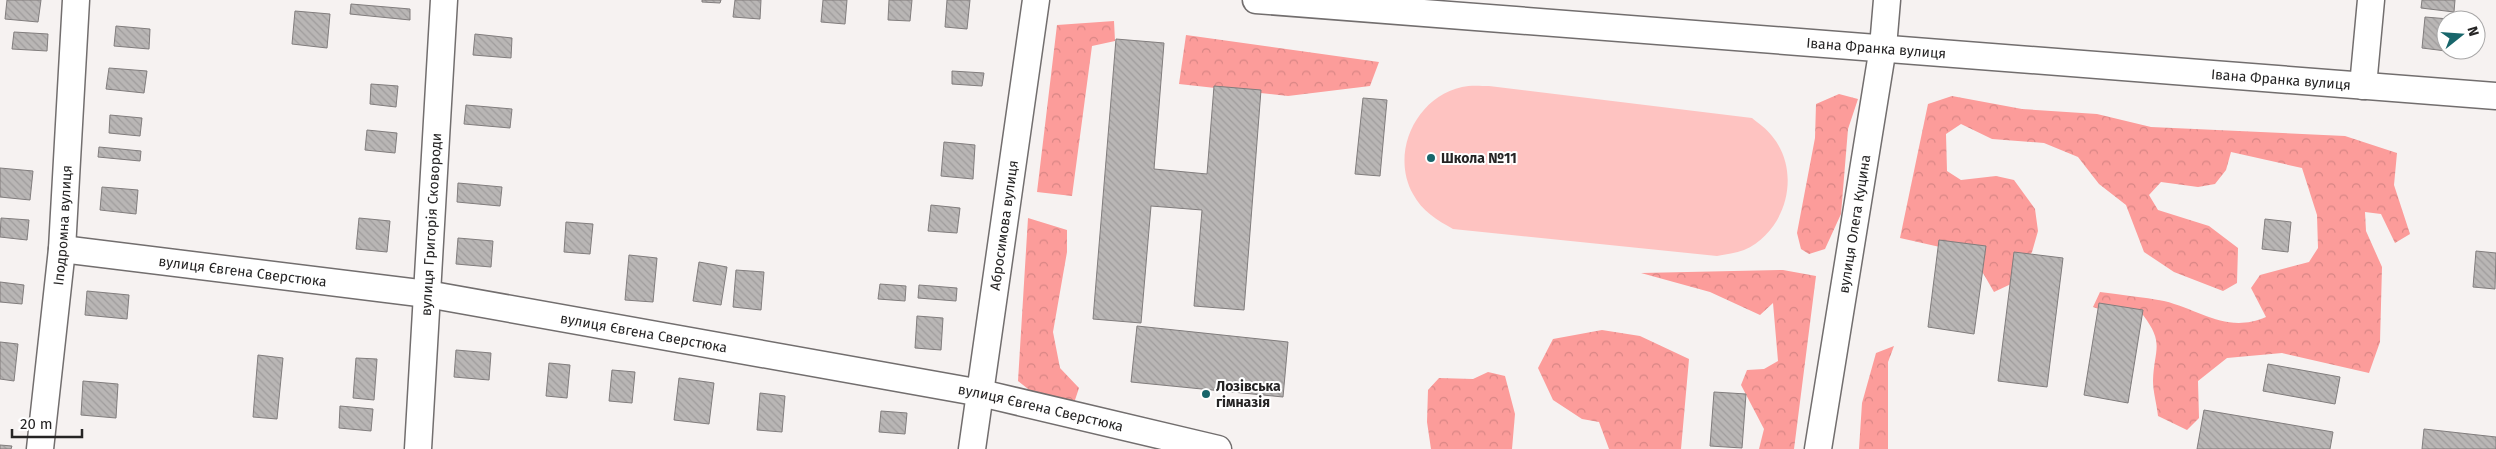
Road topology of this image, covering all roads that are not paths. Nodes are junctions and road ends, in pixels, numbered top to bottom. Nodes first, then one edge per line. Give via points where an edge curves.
1 (76, 0) edge
2 (444, 0) edge
3 (1036, 0) edge
4 (1256, 0) edge
5 (1887, 0) edge
6 (2371, 0) edge
7 (1418, 6) edge
8 (1883, 47) junction
9 (2363, 86) junction
10 (2496, 96) edge
11 (62, 249) junction
12 (427, 294) junction
13 (981, 393) junction
14 (40, 449) edge
15 (418, 449) edge
16 (972, 449) edge
17 (1218, 449) edge
18 (1818, 449) edge

1 - 11 street, Іподромна вулиця
2 - 12 street, вулиця Григорія Сковороди
3 - 13 street, Абросимова вулиця
4 - 7 street, Івана Франка вулиця
5 - 8 street, вулиця Олега Куцина
6 - 9 street
7 - 8 street, Івана Франка вулиця
8 - 9 street, Івана Франка вулиця
8 - 18 street, вулиця Олега Куцина
9 - 10 street, Івана Франка вулиця
11 - 12 street, вулиця Євгена Сверстюка
11 - 14 street, Іподромна вулиця
12 - 13 street, вулиця Євгена Сверстюка
12 - 15 street, вулиця Григорія Сковороди
13 - 16 street, Абросимова вулиця
13 - 17 street, вулиця Євгена Сверстюка

